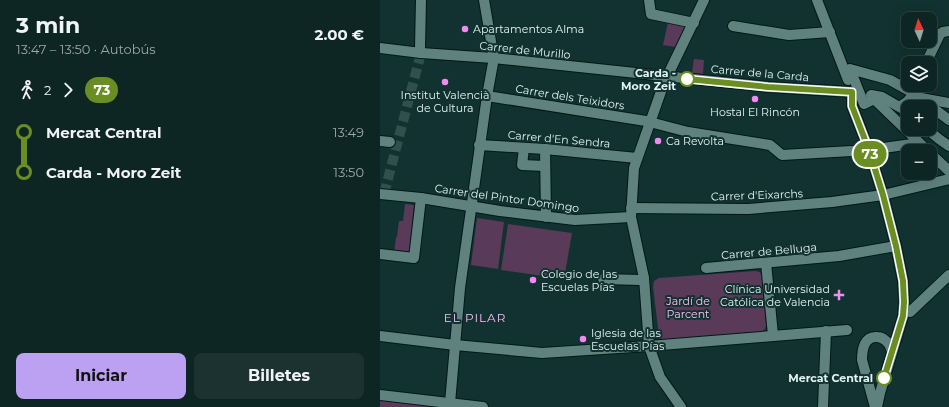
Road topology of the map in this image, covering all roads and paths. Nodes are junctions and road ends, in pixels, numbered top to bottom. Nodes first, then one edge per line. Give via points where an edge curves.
1 (421, 0) edge
2 (484, 0) edge
3 (649, 0) edge
4 (704, 0) edge
5 (817, 0) edge
6 (694, 23) junction
7 (733, 26) dead end
8 (949, 31) edge
9 (830, 32) junction
10 (380, 48) edge
11 (421, 52) junction
12 (929, 56) edge
13 (493, 58) junction
14 (667, 77) junction
15 (856, 92) junction
16 (915, 93) edge
17 (487, 96) junction
18 (949, 103) edge
19 (901, 106) edge
20 (949, 120) edge
21 (650, 122) junction
22 (935, 136) edge
23 (919, 143) joint
24 (480, 145) junction
25 (949, 146) edge
26 (524, 148) junction
27 (545, 150) junction
28 (869, 150) junction
29 (637, 158) junction
30 (937, 160) edge
31 (545, 166) junction
32 (949, 171) edge
33 (949, 179) edge
34 (883, 195) junction
35 (381, 197) edge
36 (420, 198) junction
37 (471, 206) junction
38 (631, 213) junction
39 (546, 217) junction
40 (896, 246) junction
41 (380, 254) edge
42 (766, 263) junction
43 (706, 268) dead end
44 (949, 275) edge
45 (644, 278) junction
46 (603, 279) dead end
47 (910, 312) dead end
48 (846, 330) dead end
49 (826, 331) junction
50 (773, 335) junction
51 (380, 336) edge
52 (455, 345) junction
53 (649, 346) junction
54 (892, 352) junction
55 (380, 395) edge
56 (450, 403) junction
57 (465, 406) edge
58 (483, 407) edge
59 (680, 407) edge
60 (823, 407) edge
61 (876, 407) edge

1 - 11 street
2 - 13 street
3 - 6 street via 651,14
4 - 6 street
5 - 9 street
6 - 14 street
7 - 9 street via 789,35
8 - 12 street via 940,34
9 - 15 street
10 - 11 street, Carrer de Murillo
11 - 13 street, Carrer de Murillo
13 - 14 street, Carrer de Murillo
13 - 17 street
14 - 15 street, Carrer de la Carda
14 - 21 street
15 - 16 street via 850,69 890,80
15 - 19 street, Carrer de la Carda via 876,95
15 - 23 street via 864,104 874,99
15 - 28 street via 852,106
16 - 18 street
16 - 20 street
17 - 21 street, Carrer dels Teixidors
17 - 24 street
21 - 28 street, Carrer dels Teixidors via 688,132 770,145 782,155
21 - 29 street
22 - 25 street
23 - 28 street, Carrer dels Teixidors
24 - 26 street, Carrer d'En Sendra
24 - 37 street
26 - 27 street, Carrer d'En Sendra
26 - 31 street via 522,165
27 - 29 street, Carrer d'En Sendra
27 - 31 street
28 - 34 street
29 - 38 street
30 - 32 street
31 - 39 street
33 - 34 street, Carrer d'Eixarchs
34 - 38 street, Carrer d'Eixarchs via 832,202 748,208
34 - 40 street
35 - 36 street, Carrer del Pintor Domingo
36 - 37 street, Carrer del Pintor Domingo
36 - 41 street via 414,258
37 - 39 street, Carrer del Pintor Domingo
37 - 52 street
38 - 39 street, Carrer del Pintor Domingo via 575,220
38 - 45 street
40 - 42 street, Carrer de Belluga via 834,257
40 - 54 street via 904,302 903,316
42 - 43 street, Carrer de Belluga
42 - 50 street
44 - 47 street
45 - 46 street
45 - 53 street
48 - 49 street
49 - 50 street
49 - 60 street
50 - 53 street
51 - 52 street
52 - 53 street via 542,353
52 - 56 street
53 - 59 street via 660,377
54 - 61 street
54 - 61 street via 886,341 880,337 871,338 864,346 863,364
55 - 56 street
56 - 57 street
57 - 58 street

